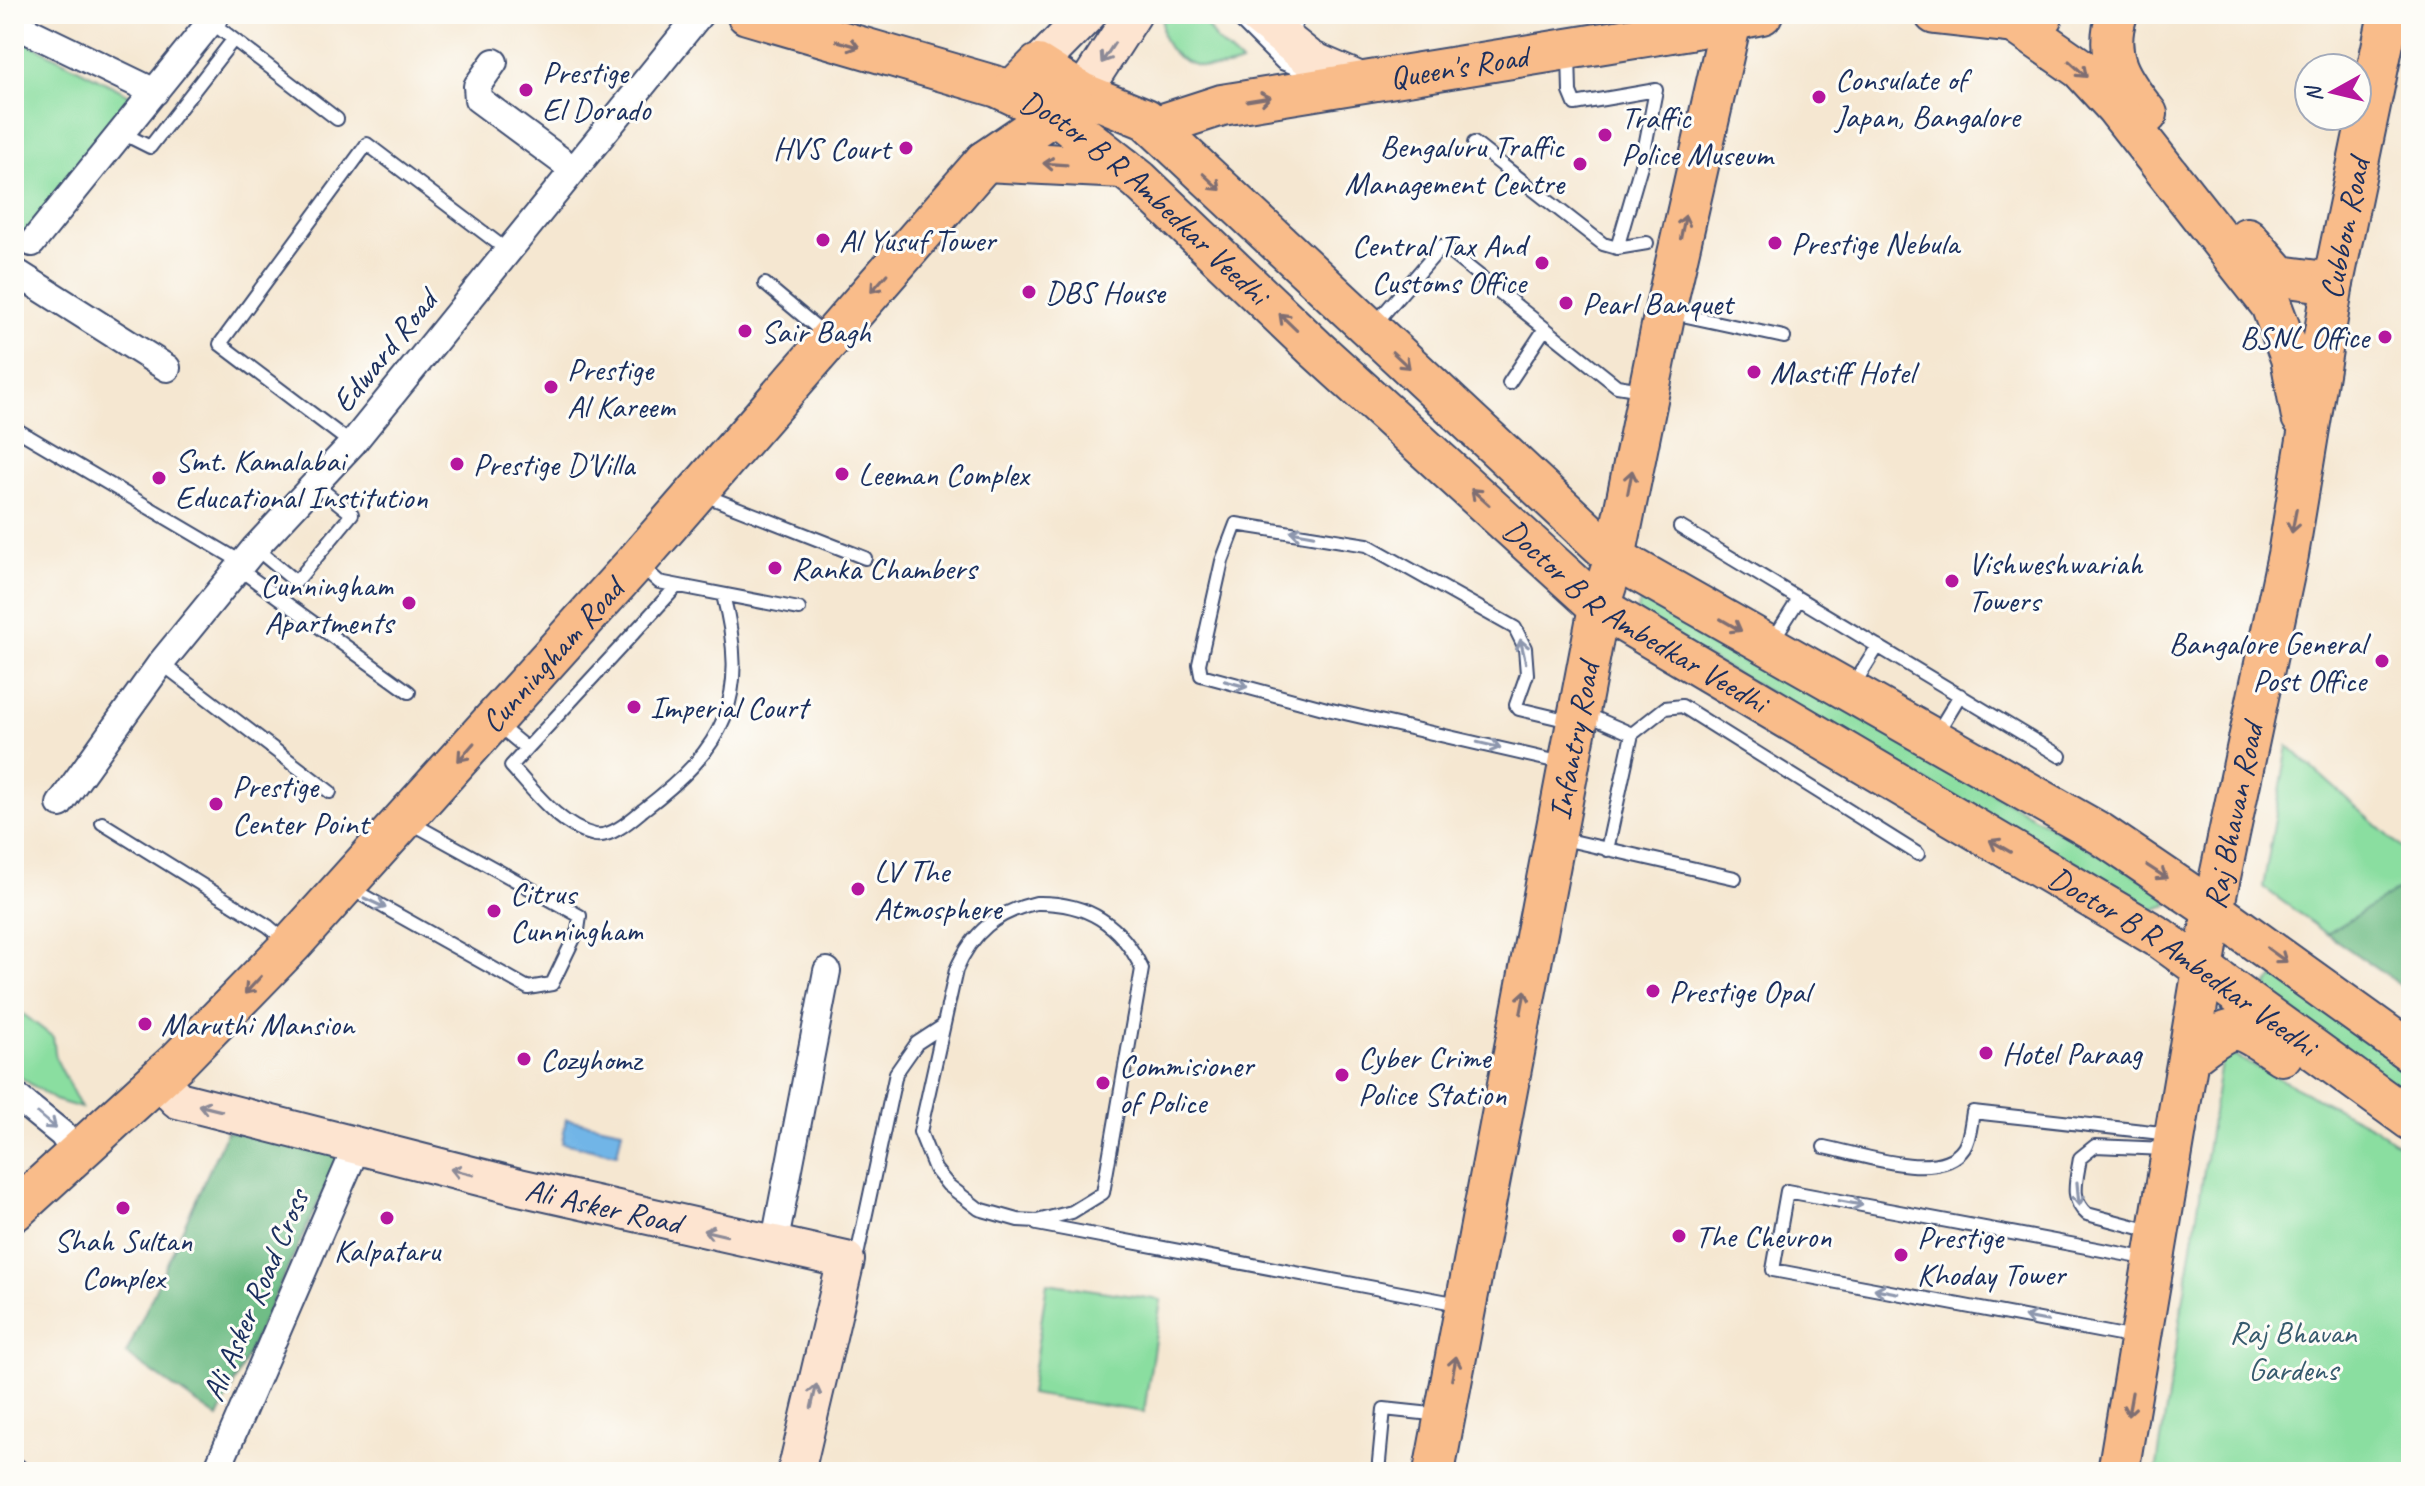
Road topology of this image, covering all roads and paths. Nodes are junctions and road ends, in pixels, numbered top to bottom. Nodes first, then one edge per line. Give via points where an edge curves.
1 (700, 14) edge
2 (747, 14) edge
3 (1088, 14) edge
4 (1133, 14) edge
5 (1233, 14) edge
6 (1254, 14) edge
7 (1935, 14) edge
8 (2117, 14) edge
9 (2389, 14) edge
10 (1742, 16) edge
11 (214, 18) edge
12 (2032, 18) edge
13 (14, 24) edge
14 (1294, 28) edge
15 (233, 40) junction
16 (1569, 49) junction
17 (494, 62) dead end
18 (1015, 81) junction
19 (1350, 85) junction
20 (155, 92) junction
21 (1069, 104) junction
22 (337, 119) dead end
23 (1157, 126) junction
24 (122, 133) junction
25 (1474, 143) dead end
26 (985, 161) junction
27 (1124, 168) junction
28 (574, 170) junction
29 (32, 243) joint
30 (1647, 243) dead end
31 (1617, 248) junction
32 (508, 251) junction
33 (14, 269) edge
34 (2333, 283) junction
35 (765, 284) dead end
36 (1665, 311) junction
37 (1369, 330) junction
38 (1544, 330) junction
39 (1784, 337) dead end
40 (830, 339) junction
41 (167, 368) dead end
42 (1509, 383) dead end
43 (1648, 391) junction
44 (14, 428) edge
45 (352, 444) junction
46 (2307, 445) junction
47 (316, 485) junction
48 (697, 492) junction
49 (1680, 527) dead end
50 (865, 558) dead end
51 (1615, 558) junction
52 (246, 560) junction
53 (636, 562) junction
54 (677, 586) junction
55 (723, 595) junction
56 (1799, 599) junction
57 (1599, 607) junction
58 (799, 609) dead end
59 (1878, 646) junction
60 (1769, 647) junction
61 (161, 663) junction
62 (409, 692) dead end
63 (1850, 692) junction
64 (1960, 695) junction
65 (1578, 717) junction
66 (493, 721) junction
67 (1632, 734) junction
68 (1933, 739) junction
69 (526, 748) junction
70 (2060, 756) dead end
71 (1569, 764) junction
72 (330, 792) dead end
73 (60, 804) dead end
74 (407, 820) junction
75 (102, 823) dead end
76 (1555, 838) junction
77 (1607, 850) junction
78 (1918, 854) dead end
79 (1735, 878) dead end
80 (345, 886) junction
81 (2213, 910) junction
82 (291, 945) junction
83 (2204, 968) junction
84 (827, 971) dead end
85 (943, 1026) junction
86 (2411, 1052) edge
87 (2189, 1057) junction
88 (2326, 1060) junction
89 (159, 1080) junction
90 (14, 1095) edge
91 (2411, 1120) edge
92 (2175, 1142) junction
93 (357, 1146) junction
94 (1824, 1147) dead end
95 (75, 1152) junction
96 (14, 1211) edge
97 (1018, 1220) junction
98 (774, 1246) junction
99 (2157, 1246) junction
100 (846, 1260) junction
101 (1466, 1305) junction
102 (2142, 1339) junction
103 (1445, 1416) junction
104 (216, 1472) edge
105 (796, 1472) edge
106 (1378, 1472) edge
107 (1434, 1472) edge
108 (2118, 1472) edge

1 - 28 street, Edward Road
2 -> 18 main road
3 - 18 street
4 -> 21 street
5 - 19 lane via 1282,63
6 - 14 street
7 - 12 main road
8 - 34 main road via 2109,37 2112,55 2130,92 2272,269 2290,280
9 - 34 main road, Cubbon Road
10 - 16 main road, Queen's Road
36 -> 10 main road, Infantry Road
11 - 15 lane
11 - 20 street
12 -> 46 main road via 2115,106 2271,305 2291,358
13 - 20 street
14 - 19 street via 1310,59
15 - 22 lane
15 - 24 lane via 150,147
16 - 19 main road, Queen's Road
16 - 31 lane via 1575,104 1656,90
17 - 28 street via 477,86 478,99
18 - 21 main road, Doctor B R Ambedkar Veedhi
18 - 26 main road
23 -> 19 main road, Queen's Road via 1222,105
20 - 24 street
21 - 23 main road, Doctor B R Ambedkar Veedhi
21 - 26 main road, Cunningham Road
21 - 27 main road, Doctor B R Ambedkar Veedhi
23 - 27 main road
23 -> 37 main road, Doctor B R Ambedkar Veedhi
24 - 29 street
25 - 31 lane via 1603,244
27 -> 26 main road
26 -> 40 main road, Cunningham Road
57 -> 27 main road, Doctor B R Ambedkar Veedhi
28 - 32 street, Edward Road
29 - 33 lane
30 - 31 lane
32 - 45 street, Edward Road
32 - 45 lane via 367,144 220,344
33 - 41 street
34 - 46 main road, Cubbon Road
35 - 40 lane
36 - 39 lane
36 - 43 main road, Infantry Road
37 - 38 lane via 1442,246
37 -> 51 main road, Doctor B R Ambedkar Veedhi
38 - 42 lane
38 - 43 lane via 1617,386
40 - 48 main road, Cunningham Road
51 -> 43 main road, Infantry Road
44 - 52 lane
45 - 47 street, Edward Road
46 -> 81 main road, Raj Bhavan Road
47 - 52 street, Edward Road
47 - 52 lane via 352,514 296,582
48 - 50 lane
48 - 53 main road, Cunningham Road
49 - 56 lane
51 - 57 main road, Infantry Road
51 -> 60 main road, Doctor B R Ambedkar Veedhi
52 - 61 street, Edward Road
52 - 62 lane
53 - 54 lane via 659,582
53 - 66 main road, Cunningham Road
54 - 55 lane
54 - 69 lane
55 - 58 lane
55 - 69 lane via 734,636 732,694 719,736 674,786 615,830 591,834 554,812 511,766
56 - 59 lane
56 - 60 lane
57 - 65 main road, Infantry Road
83 -> 57 main road, Doctor B R Ambedkar Veedhi
59 - 63 lane
59 - 64 lane
60 - 63 main road, Doctor B R Ambedkar Veedhi
61 - 72 lane
61 - 73 street, Edward Road
63 - 68 main road, Doctor B R Ambedkar Veedhi
64 - 68 lane
64 - 70 lane
65 - 67 lane
65 - 71 main road, Infantry Road
65 -> 71 lane via 1519,709 1527,674 1525,648 1515,628 1459,593 1367,545 1236,524 1219,575 1201,675
66 - 69 lane
66 -> 74 main road, Cunningham Road
67 - 77 lane
67 - 78 lane via 1665,708 1682,706
68 -> 81 main road, Doctor B R Ambedkar Veedhi via 2101,834
71 - 76 main road, Infantry Road
74 - 80 main road, Cunningham Road
80 -> 74 lane via 528,988 552,984 580,916
75 - 82 lane
76 - 77 lane
101 -> 76 main road, Infantry Road
77 - 79 lane
80 - 82 main road, Cunningham Road
81 - 83 main road, Raj Bhavan Road
81 -> 86 main road, Doctor B R Ambedkar Veedhi
82 -> 89 main road, Cunningham Road
83 - 87 main road, Raj Bhavan Road
83 - 88 main road, Doctor B R Ambedkar Veedhi
84 - 98 street
85 - 97 lane via 920,1132 926,1151 962,1198 998,1217
85 - 97 lane via 963,953 986,925 1018,907 1054,903 1092,912 1123,935 1142,969 1103,1193 1072,1212
85 - 100 lane via 917,1043 896,1073 858,1251
87 - 88 main road via 2235,1028 2286,1058
87 - 92 main road, Raj Bhavan Road
88 - 91 main road, Doctor B R Ambedkar Veedhi
93 -> 89 street, Ali Asker Road via 178,1100
89 - 95 main road, Cunningham Road
90 -> 95 street via 62,1134
92 - 94 lane via 1973,1112 1966,1146 1949,1164 1926,1168
92 - 99 main road, Raj Bhavan Road
92 -> 99 lane via 2095,1146 2080,1158 2078,1207
98 -> 93 street, Ali Asker Road
93 - 104 street, Ali Asker Road Cross
95 - 96 main road, Cunningham Road
97 - 101 lane
98 - 100 street, Ali Asker Road
99 - 102 main road, Raj Bhavan Road
102 -> 99 lane via 1773,1270 1787,1191
105 -> 100 street
103 -> 101 main road, Infantry Road
102 -> 108 main road, Raj Bhavan Road
103 - 106 lane via 1384,1409
103 - 107 main road, Infantry Road

